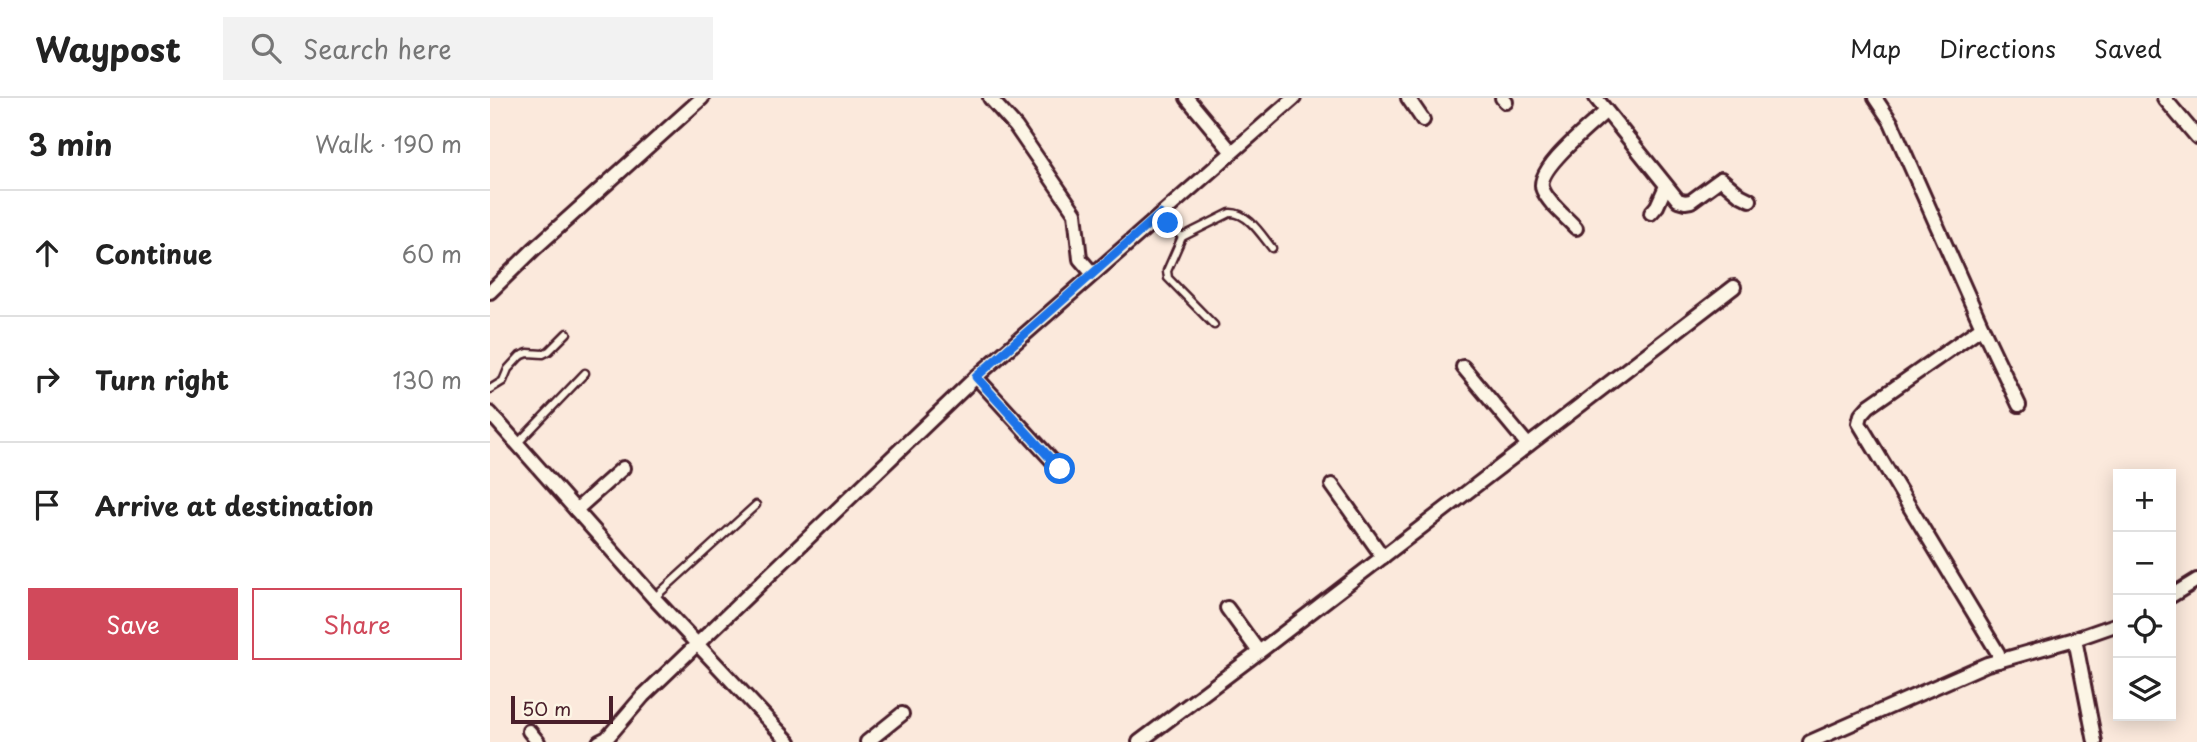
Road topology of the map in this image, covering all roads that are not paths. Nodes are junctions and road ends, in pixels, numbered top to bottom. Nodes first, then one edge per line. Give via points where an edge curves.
1 (702, 98) edge
2 (990, 98) edge
3 (1187, 98) edge
4 (1294, 98) edge
5 (1408, 98) edge
6 (1596, 98) edge
7 (1875, 98) edge
8 (2164, 98) edge
9 (1606, 111) junction
10 (1423, 120) dead end
11 (2197, 136) edge
12 (1231, 151) junction
13 (1666, 186) junction
14 (1750, 200) dead end
15 (1651, 213) dead end
16 (1160, 214) junction
17 (1576, 228) dead end
18 (1182, 237) junction
19 (1272, 248) dead end
20 (1093, 274) junction
21 (1734, 287) dead end
22 (490, 292) edge
23 (1214, 325) dead end
24 (1982, 327) junction
25 (568, 333) dead end
26 (1463, 367) dead end
27 (585, 373) dead end
28 (976, 377) junction
29 (490, 389) edge
30 (2019, 405) dead end
31 (490, 413) edge
32 (517, 444) junction
33 (1528, 445) junction
34 (623, 468) dead end
35 (1060, 469) dead end
36 (1332, 485) dead end
37 (756, 505) dead end
38 (576, 510) junction
39 (1383, 557) junction
40 (2197, 580) edge
41 (2173, 595) edge
42 (654, 598) junction
43 (1227, 608) dead end
44 (2113, 626) edge
45 (2075, 639) junction
46 (697, 644) junction
47 (1259, 652) junction
48 (1998, 661) junction
49 (902, 714) dead end
50 (529, 731) dead end
51 (538, 742) edge
52 (599, 742) edge
53 (789, 742) edge
54 (867, 742) edge
55 (1139, 742) edge
56 (1810, 742) edge
57 (2095, 742) edge

1 - 22 street
2 - 20 street via 1016,127 1075,213 1080,258
3 - 12 street
4 - 12 street
5 - 10 street
6 - 9 street
7 - 24 street via 1891,122
8 - 11 street
9 - 13 street
9 - 17 street via 1541,178 1547,196
12 - 16 street
13 - 14 street via 1685,202 1721,179
13 - 15 street
16 - 18 lane
16 - 20 street
18 - 19 lane via 1237,213
18 - 23 lane via 1168,278
20 - 28 street
21 - 33 street
24 - 30 street
24 - 48 street via 1869,406 1859,423 1998,653
25 - 29 lane via 543,354 520,356 503,381
26 - 33 street
27 - 32 lane
28 - 35 street
28 - 46 street
31 - 32 street
32 - 38 street
33 - 39 street
34 - 38 street
36 - 39 street
37 - 42 lane
38 - 42 street
39 - 47 street
40 - 41 street
42 - 46 street
43 - 47 street
44 - 45 street
45 - 48 street
45 - 57 street
46 - 52 street
46 - 53 street
47 - 55 street
48 - 56 street
49 - 54 street
50 - 51 street

